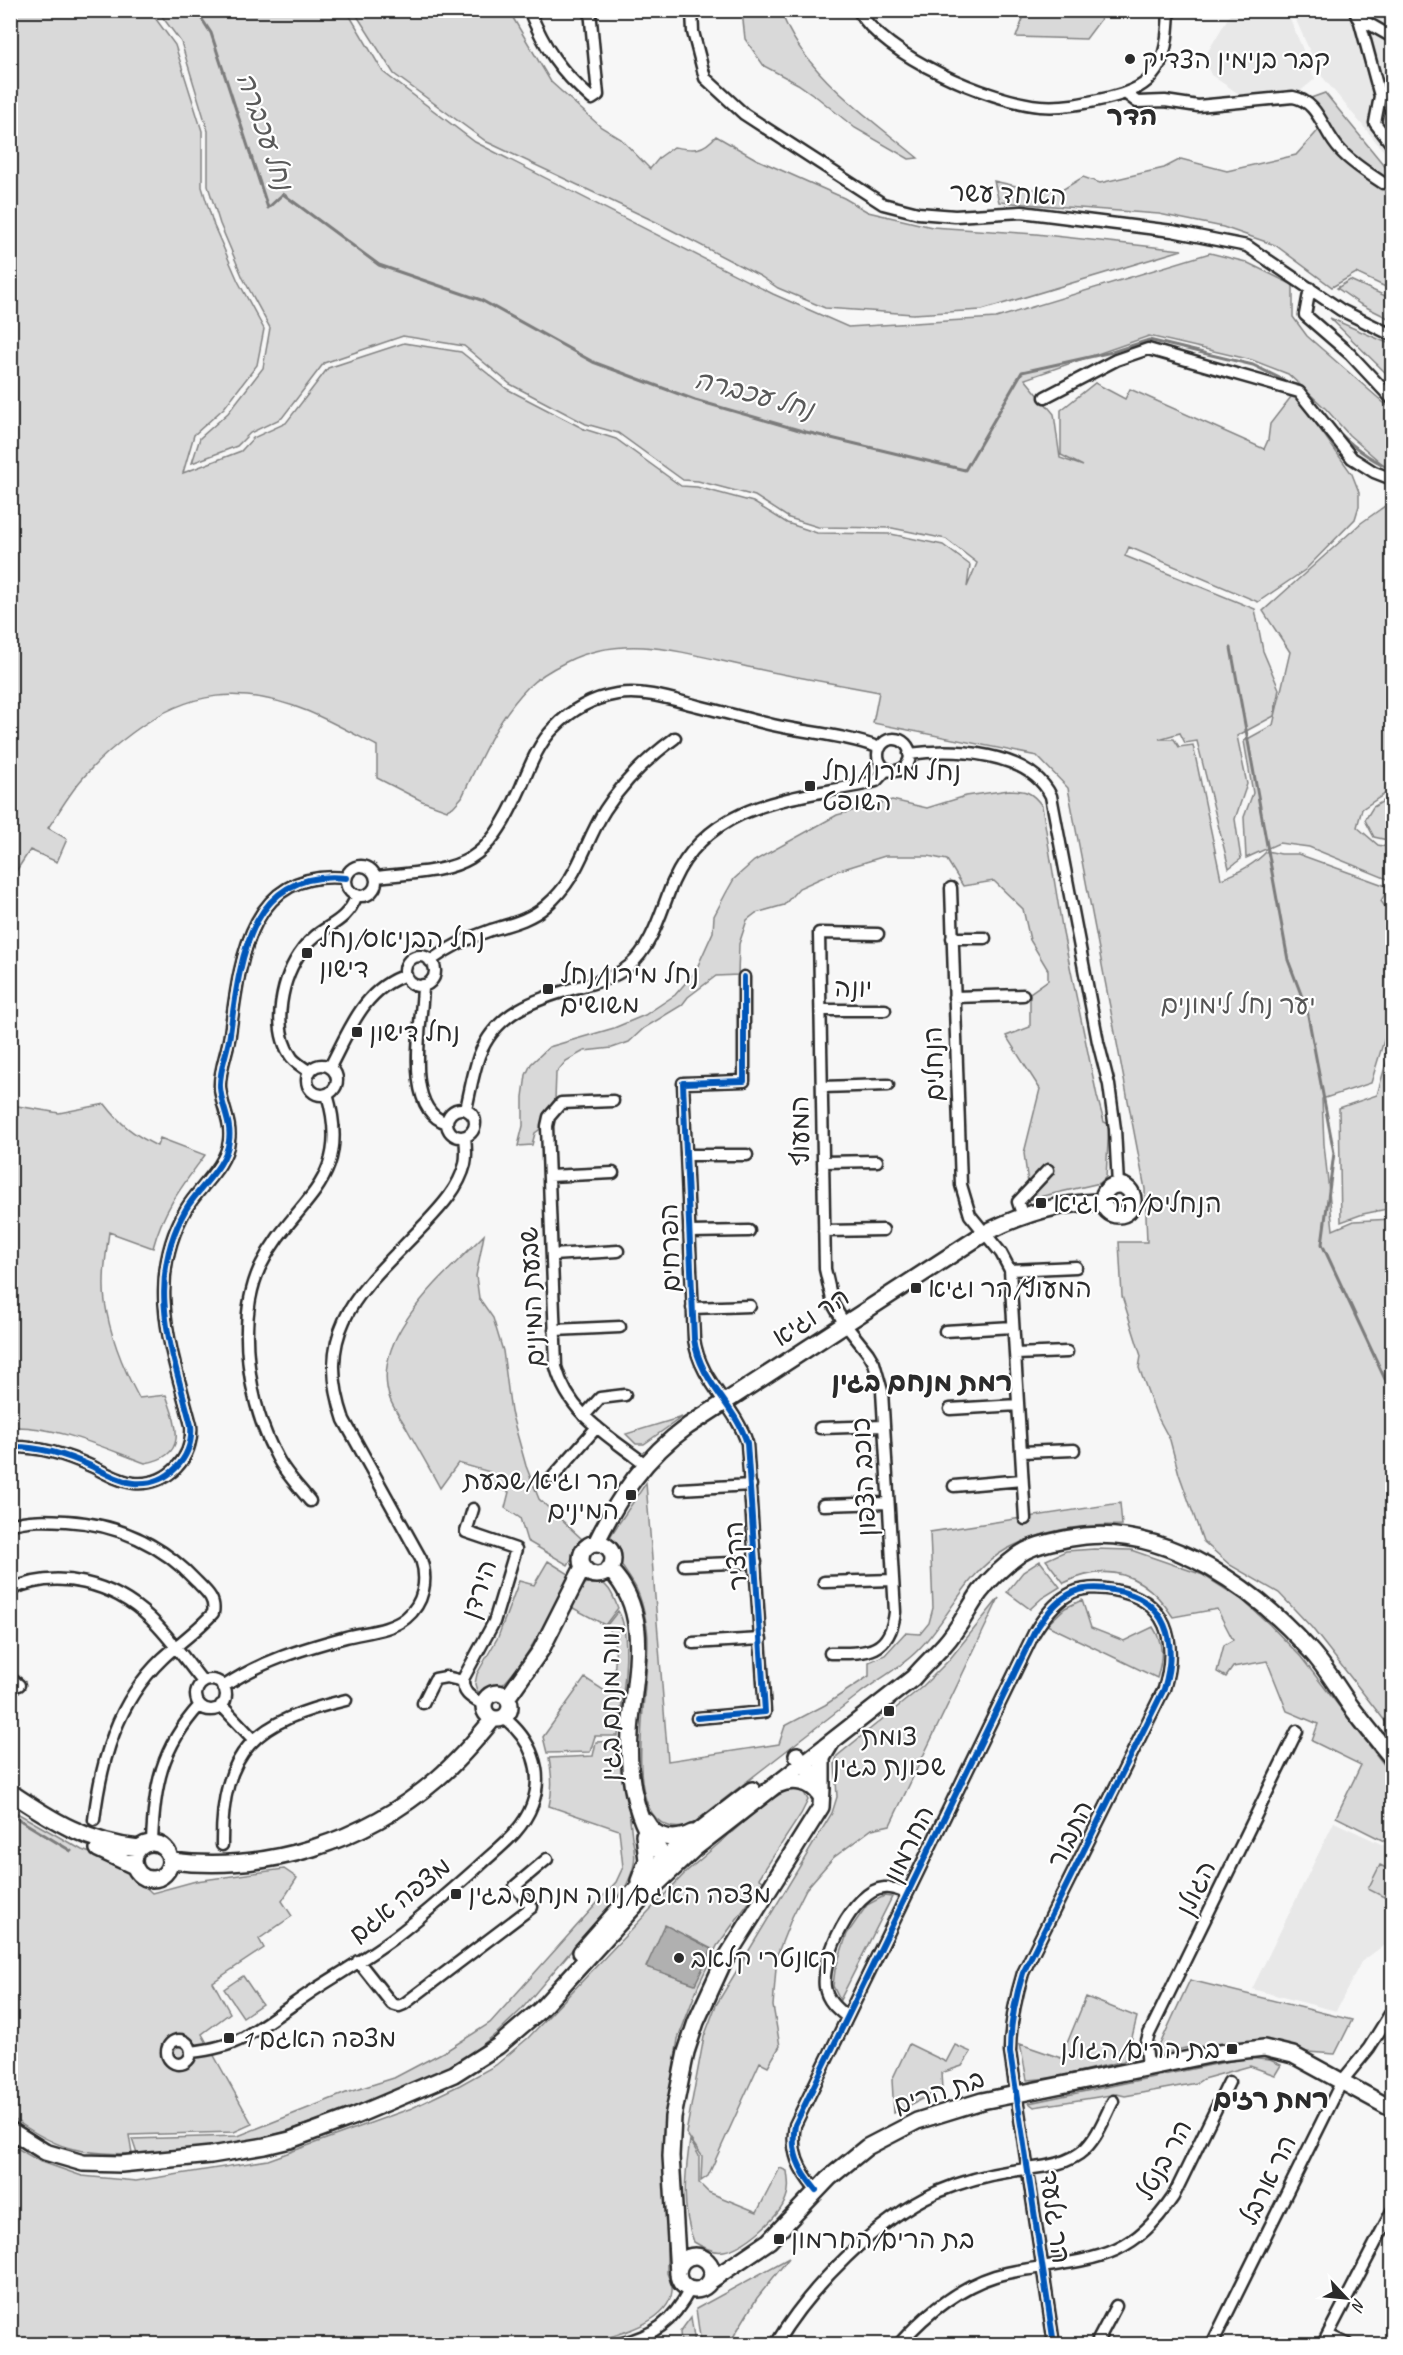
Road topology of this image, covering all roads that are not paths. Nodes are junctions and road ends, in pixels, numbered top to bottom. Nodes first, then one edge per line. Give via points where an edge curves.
1 (529, 10) edge
2 (590, 10) edge
3 (692, 10) edge
4 (858, 10) edge
5 (1169, 10) edge
6 (1355, 14) edge
7 (1392, 37) edge
8 (1125, 93) junction
9 (1392, 145) edge
10 (1383, 183) dead end
11 (1310, 288) junction
12 (1392, 335) edge
13 (1045, 397) dead end
14 (1392, 399) edge
15 (1392, 479) edge
16 (675, 738) dead end
17 (880, 748) junction
18 (909, 754) junction
19 (886, 769) junction
20 (376, 876) junction
21 (346, 878) junction
22 (951, 888) dead end
23 (357, 895) junction
24 (878, 934) dead end
25 (952, 938) junction
26 (985, 938) dead end
27 (430, 961) junction
28 (406, 975) junction
29 (744, 976) dead end
30 (423, 985) junction
31 (1023, 995) dead end
32 (954, 996) junction
33 (821, 1010) junction
34 (885, 1011) dead end
35 (330, 1067) junction
36 (310, 1072) junction
37 (888, 1085) dead end
38 (822, 1087) junction
39 (327, 1094) junction
40 (613, 1101) dead end
41 (466, 1109) junction
42 (447, 1123) junction
43 (465, 1137) junction
44 (686, 1155) junction
45 (747, 1155) dead end
46 (877, 1161) dead end
47 (823, 1162) junction
48 (1048, 1170) dead end
49 (613, 1173) dead end
50 (549, 1176) junction
51 (1118, 1185) junction
52 (1103, 1202) junction
53 (1023, 1217) junction
54 (883, 1230) dead end
55 (749, 1231) dead end
56 (824, 1231) junction
57 (689, 1232) junction
58 (984, 1234) junction
59 (618, 1251) dead end
60 (552, 1255) junction
61 (1076, 1267) dead end
62 (1010, 1270) junction
63 (750, 1306) dead end
64 (693, 1308) junction
65 (844, 1323) junction
66 (620, 1327) dead end
67 (1013, 1327) junction
68 (554, 1330) junction
69 (945, 1331) dead end
70 (1067, 1352) dead end
71 (1015, 1354) junction
72 (625, 1395) dead end
73 (724, 1403) junction
74 (1018, 1405) junction
75 (950, 1408) dead end
76 (584, 1416) junction
77 (884, 1426) junction
78 (597, 1427) junction
79 (820, 1428) dead end
80 (10, 1447) edge
81 (1074, 1450) dead end
82 (1021, 1452) junction
83 (645, 1464) junction
84 (552, 1478) dead end
85 (1022, 1480) junction
86 (751, 1485) junction
87 (954, 1486) dead end
88 (680, 1489) dead end
89 (310, 1501) dead end
90 (888, 1503) junction
91 (823, 1505) dead end
92 (474, 1509) dead end
93 (1024, 1519) dead end
94 (10, 1525) edge
95 (596, 1543) junction
96 (756, 1562) junction
97 (684, 1565) dead end
98 (583, 1567) junction
99 (610, 1570) junction
100 (893, 1580) junction
101 (824, 1582) dead end
102 (10, 1590) edge
103 (1143, 1600) joint
104 (761, 1639) junction
105 (693, 1643) dead end
106 (945, 1645) junction
107 (175, 1648) junction
108 (830, 1653) dead end
109 (463, 1681) junction
110 (203, 1682) junction
111 (223, 1687) junction
112 (507, 1698) junction
113 (346, 1700) dead end
114 (423, 1703) dead end
115 (200, 1705) junction
116 (221, 1705) junction
117 (484, 1705) junction
118 (498, 1718) junction
119 (697, 1718) dead end
120 (1298, 1731) dead end
121 (833, 1739) junction
122 (254, 1740) junction
123 (1392, 1758) edge
124 (800, 1759) junction
125 (769, 1788) junction
126 (10, 1792) edge
127 (822, 1795) junction
128 (10, 1802) edge
129 (636, 1803) junction
130 (94, 1820) dead end
131 (641, 1820) junction
132 (703, 1827) junction
133 (145, 1845) junction
134 (222, 1845) dead end
135 (547, 1859) dead end
136 (171, 1861) junction
137 (669, 1862) junction
138 (134, 1866) junction
139 (907, 1893) junction
140 (623, 1903) junction
141 (358, 1961) junction
142 (1392, 2011) edge
143 (847, 2016) junction
144 (191, 2052) dead end
145 (466, 2067) junction
146 (1148, 2068) junction
147 (1342, 2081) junction
148 (1229, 2082) dead end
149 (1017, 2095) junction
150 (1113, 2101) dead end
151 (1392, 2109) edge
152 (10, 2130) edge
153 (1028, 2169) junction
154 (816, 2190) junction
155 (1392, 2211) edge
156 (675, 2228) junction
157 (744, 2257) junction
158 (703, 2259) junction
159 (1042, 2267) junction
160 (678, 2274) junction
161 (710, 2281) junction
162 (690, 2289) junction
163 (1116, 2306) dead end
164 (1325, 2340) edge
165 (619, 2344) edge
166 (776, 2344) edge
167 (899, 2344) edge
168 (1058, 2344) edge
169 (1096, 2344) edge
170 (1212, 2344) edge
171 (1347, 2344) edge

1 - 2 street via 554,62 592,99 598,95
3 - 11 street, האחד עשר via 693,32 705,78 744,114 883,204 918,213 955,216 1022,212 1172,231 1247,246
4 - 8 street via 873,28 916,60 986,93 1048,106 1090,103
5 - 8 street via 1162,59 1153,75
6 - 7 street
6 - 9 street via 1380,96 1376,123
8 - 10 street via 1137,102 1198,106 1302,99 1311,105 1341,152
11 - 12 street, האחד עשר via 1341,310
11 - 14 street via 1305,315 1350,354
13 - 15 street via 1116,360 1148,349 1299,392 1352,458
16 - 27 street via 615,796 596,826 578,868 545,907 526,919 478,934
17 - 18 street via 885,741 896,739 907,746
17 - 19 street via 879,761
17 - 20 street via 654,694 598,699 565,717 547,736 495,838 474,857 438,870
18 - 19 street via 902,769
18 - 51 street via 942,751 1009,762 1036,776 1051,796 1109,1085
19 - 41 street via 876,781 752,808 714,830 684,861 649,940 629,966 603,980 532,1001 502,1023 480,1055
20 - 21 street via 360,866
20 - 23 street via 371,892
21 - 23 street via 349,890
21 - 80 street via 303,880 287,889 264,909 248,938 221,1076 230,1129 228,1148 192,1199 166,1260 165,1318 192,1438 184,1460 157,1480 133,1483 50,1451
22 - 25 street, הנחלים
23 - 36 street via 345,917 303,948 285,986 281,1006 285,1043 292,1058
24 - 33 street, המעוף via 819,933
25 - 26 street
25 - 32 street, הנחלים
27 - 28 street via 423,957 411,959
27 - 30 street via 433,977
28 - 30 street via 412,983
28 - 35 street via 386,983 368,999
29 - 44 street, הפרחים via 744,1081 683,1083
30 - 42 street via 418,1076 428,1112
31 - 32 street
32 - 58 street, הנחלים via 961,1185 970,1215
33 - 34 street, יונה
33 - 38 street, המעוף
35 - 36 street via 320,1065
35 - 39 street via 337,1078
36 - 39 street via 308,1082 312,1090
37 - 38 street
38 - 47 street, המעוף
39 - 89 street via 333,1117 327,1172 261,1267 251,1291 247,1320 252,1387 259,1415 278,1460
40 - 50 street, שבעת המינים via 561,1103 549,1117
41 - 42 street via 451,1112
41 - 43 street via 473,1114 476,1124
42 - 43 street via 454,1136
43 - 111 street via 466,1162 456,1185 440,1208 355,1299 340,1329 334,1364 337,1399 344,1420 421,1559 425,1578 421,1597 400,1623 274,1659
44 - 45 street
44 - 57 street, הפרחים
46 - 47 street
47 - 56 street, המעוף
48 - 53 street via 1018,1202
49 - 50 street
50 - 60 street, שבעת המינים
51 - 52 street via 1109,1188
51 - 52 street via 1131,1192 1130,1209 1115,1215
52 - 53 street, הר וגיא via 1070,1204
53 - 58 street, הר וגיא
54 - 56 street
55 - 57 street
56 - 65 street, המעוף via 828,1287
57 - 64 street, הפרחים
58 - 62 street, הנחלים
58 - 65 street, הר וגיא
59 - 60 street
60 - 68 street, שבעת המינים
61 - 62 street
62 - 67 street
63 - 64 street
64 - 73 street, הפרחים via 696,1354
65 - 73 street, הר וגיא
65 - 77 street, כוכב הצפון via 873,1363 882,1391
66 - 68 street
67 - 69 street
67 - 71 street
68 - 76 street, שבעת המינים via 561,1384
70 - 71 street
71 - 74 street
72 - 76 street via 600,1398
73 - 83 street, הר וגיא via 680,1432
73 - 86 street, הקציר via 744,1434
74 - 75 street
74 - 82 street
76 - 78 street, שבעת המינים
77 - 79 street
77 - 90 street, כוכב הצפון
78 - 83 street, שבעת המינים
78 - 84 street
81 - 82 street
82 - 85 street
83 - 95 street, הר וגיא via 621,1495
85 - 87 street
85 - 93 street
86 - 88 street
86 - 96 street, הקציר
90 - 91 street
90 - 100 street, כוכב הצפון
92 - 109 street, הירדן via 466,1532 516,1549 494,1622
94 - 107 street via 49,1520 116,1528 146,1541 175,1561 208,1593 214,1607 205,1622
95 - 98 street via 582,1553
95 - 99 street via 605,1544 612,1552 614,1563
96 - 97 street
96 - 104 street, הקציר
98 - 99 street via 598,1576
98 - 112 street via 544,1645
99 - 129 street, נווה מנחם בגין via 626,1590 636,1621 638,1655 630,1754
100 - 101 street
100 - 108 street, כוכב הצפון via 895,1612 888,1637 874,1650
102 - 107 street via 30,1582 60,1578 91,1584 131,1603
103 - 139 street, החרמון via 1100,1587 1069,1594 1048,1611 1034,1632
103 - 149 street, התבור via 1166,1628 1169,1671 1164,1689 1023,1973 1010,2030
104 - 105 street
104 - 119 street, הקציר via 765,1712
106 - 121 street via 894,1694
106 - 123 street via 981,1592 1022,1552 1063,1539 1122,1535 1210,1568 1260,1602 1310,1651
106 - 124 street
107 - 110 street
107 - 130 street via 147,1676 120,1718 102,1766
109 - 114 street via 435,1679
109 - 117 street via 466,1694
110 - 111 street via 214,1680
110 - 115 street via 196,1692
111 - 116 street via 225,1698
112 - 117 street via 493,1694
112 - 118 street via 510,1708
113 - 122 street via 292,1718
115 - 116 street via 213,1710
115 - 133 street via 182,1726 163,1762
116 - 122 street
117 - 118 street via 487,1714
118 - 136 street via 439,1778 397,1810 356,1833 261,1861
118 - 141 street, מצפה אגם via 521,1733 536,1767 536,1792 527,1816 512,1836 438,1903
120 - 146 street, הגולן via 1149,2036
121 - 124 street
121 - 127 street via 822,1758
122 - 134 street via 238,1760 226,1786
124 - 125 street
124 - 127 street
124 - 132 street
125 - 127 street via 789,1782 805,1783
125 - 137 street
126 - 133 street via 79,1833 105,1843
127 - 156 street via 816,1817 723,1962 696,2022 678,2082 673,2117
128 - 138 street via 58,1832
129 - 131 street, נווה מנחם בגין
129 - 132 street via 649,1826 662,1836 678,1838
131 - 137 street, נווה מנחם בגין
131 - 140 street via 647,1849 645,1869
132 - 137 street
133 - 136 street via 162,1845
133 - 138 street via 133,1858
135 - 141 street via 515,1886 532,1907 404,2004 392,2004
136 - 138 street via 167,1872 153,1880 141,1876
137 - 140 street
137 - 145 street via 641,1899 540,2010
139 - 143 street, החרמון
139 - 143 street via 883,1888 873,1892 862,1899 840,1931 826,1968 825,1986 834,2006
140 - 145 street via 510,2032
141 - 144 street, מצפה אגם via 242,2038 218,2048
142 - 147 street, הר ארבל via 1370,2048
143 - 154 street, החרמון via 795,2125 793,2150 797,2164
145 - 152 street via 355,2116 290,2140 240,2151 121,2164 83,2163 45,2152
146 - 147 street, בת הרים via 1264,2048 1293,2055
146 - 149 street, בת הרים
147 - 151 street, בת הרים
147 - 170 street, הר ארבל
148 - 159 street, הר בנטל via 1183,2180 1152,2225 1109,2254
149 - 153 street, הר גלעד
149 - 154 street, בת הרים via 982,2101 892,2132 867,2147
150 - 153 street via 1084,2149 1063,2162
153 - 159 street, הר גלעד
153 - 166 street via 957,2185 900,2212 809,2296
154 - 157 street, בת הרים via 769,2241
155 - 164 street
156 - 158 street via 682,2246
156 - 160 street
157 - 158 street, בת הרים via 724,2264
157 - 161 street, בת הרים
158 - 160 street via 684,2260
158 - 161 street via 712,2271
159 - 167 street, הר בנטל via 997,2275 966,2289 937,2308
159 - 168 street, הר גלעד
160 - 162 street
161 - 162 street via 702,2288
162 - 165 street via 678,2310 659,2329
163 - 169 street
164 - 171 street

